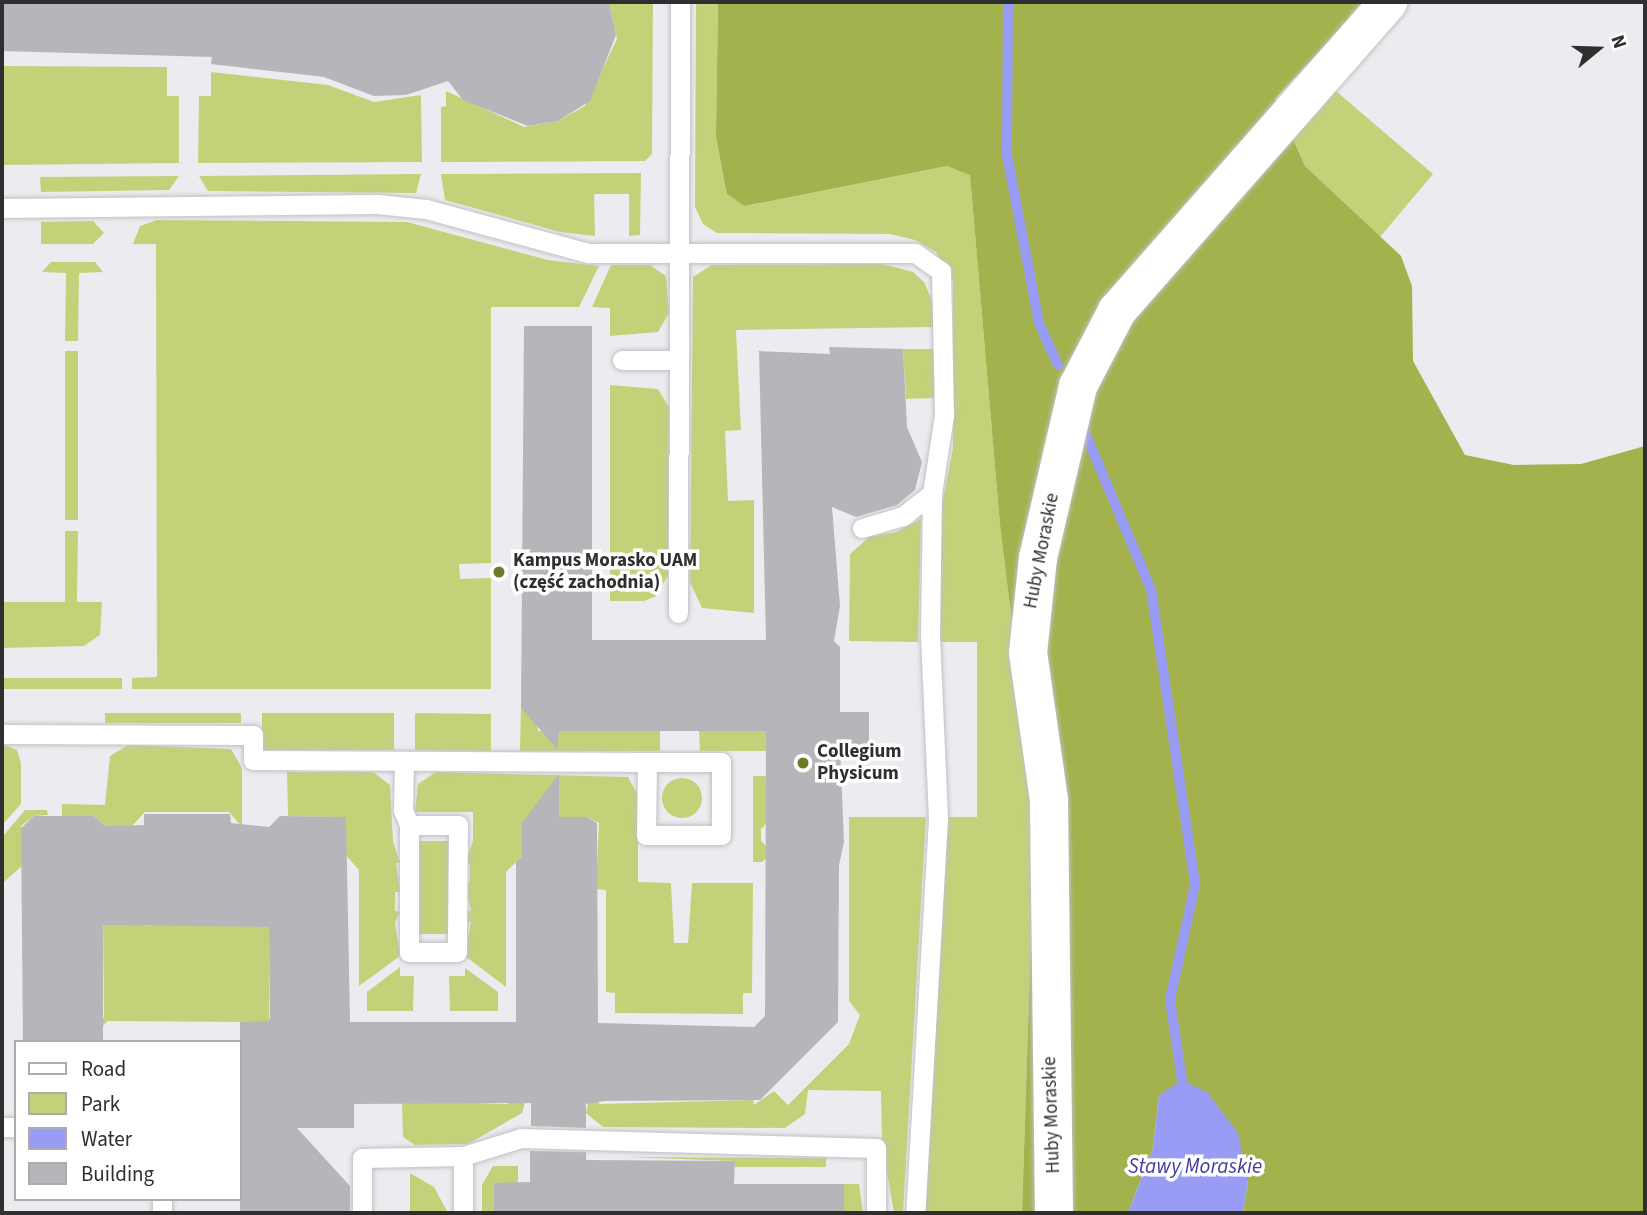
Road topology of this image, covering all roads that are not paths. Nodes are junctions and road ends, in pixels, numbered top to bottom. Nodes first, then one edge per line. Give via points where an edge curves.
1 (680, 2) edge
2 (1388, 2) edge
3 (2, 208) edge
4 (682, 253) junction
5 (622, 360) dead end
6 (677, 360) junction
7 (932, 493) junction
8 (862, 528) dead end
9 (678, 613) dead end
10 (2, 734) edge
11 (404, 761) junction
12 (647, 762) junction
13 (409, 825) junction
14 (463, 1156) junction
15 (362, 1213) edge
16 (463, 1213) edge
17 (876, 1213) edge
18 (915, 1213) edge
19 (1054, 1213) edge

1 - 4 lane
2 - 19 street, Huby Moraskie via 1117,311 1077,386 1038,558 1028,653 1049,800
3 - 4 lane via 377,204 426,209 588,254
4 - 6 lane
4 - 7 lane via 870,251 915,253 930,260 941,271 945,287 944,415
5 - 6 lane
6 - 9 lane
7 - 8 lane via 903,516
7 - 18 lane via 930,635 938,819
10 - 11 lane via 253,735 253,760
11 - 12 lane
11 - 13 lane via 403,810
12 - 12 lane via 721,762 721,835 646,835
13 - 13 lane via 409,952 457,952 458,825
14 - 15 lane via 362,1158
14 - 16 lane
14 - 17 lane via 521,1138 876,1148

